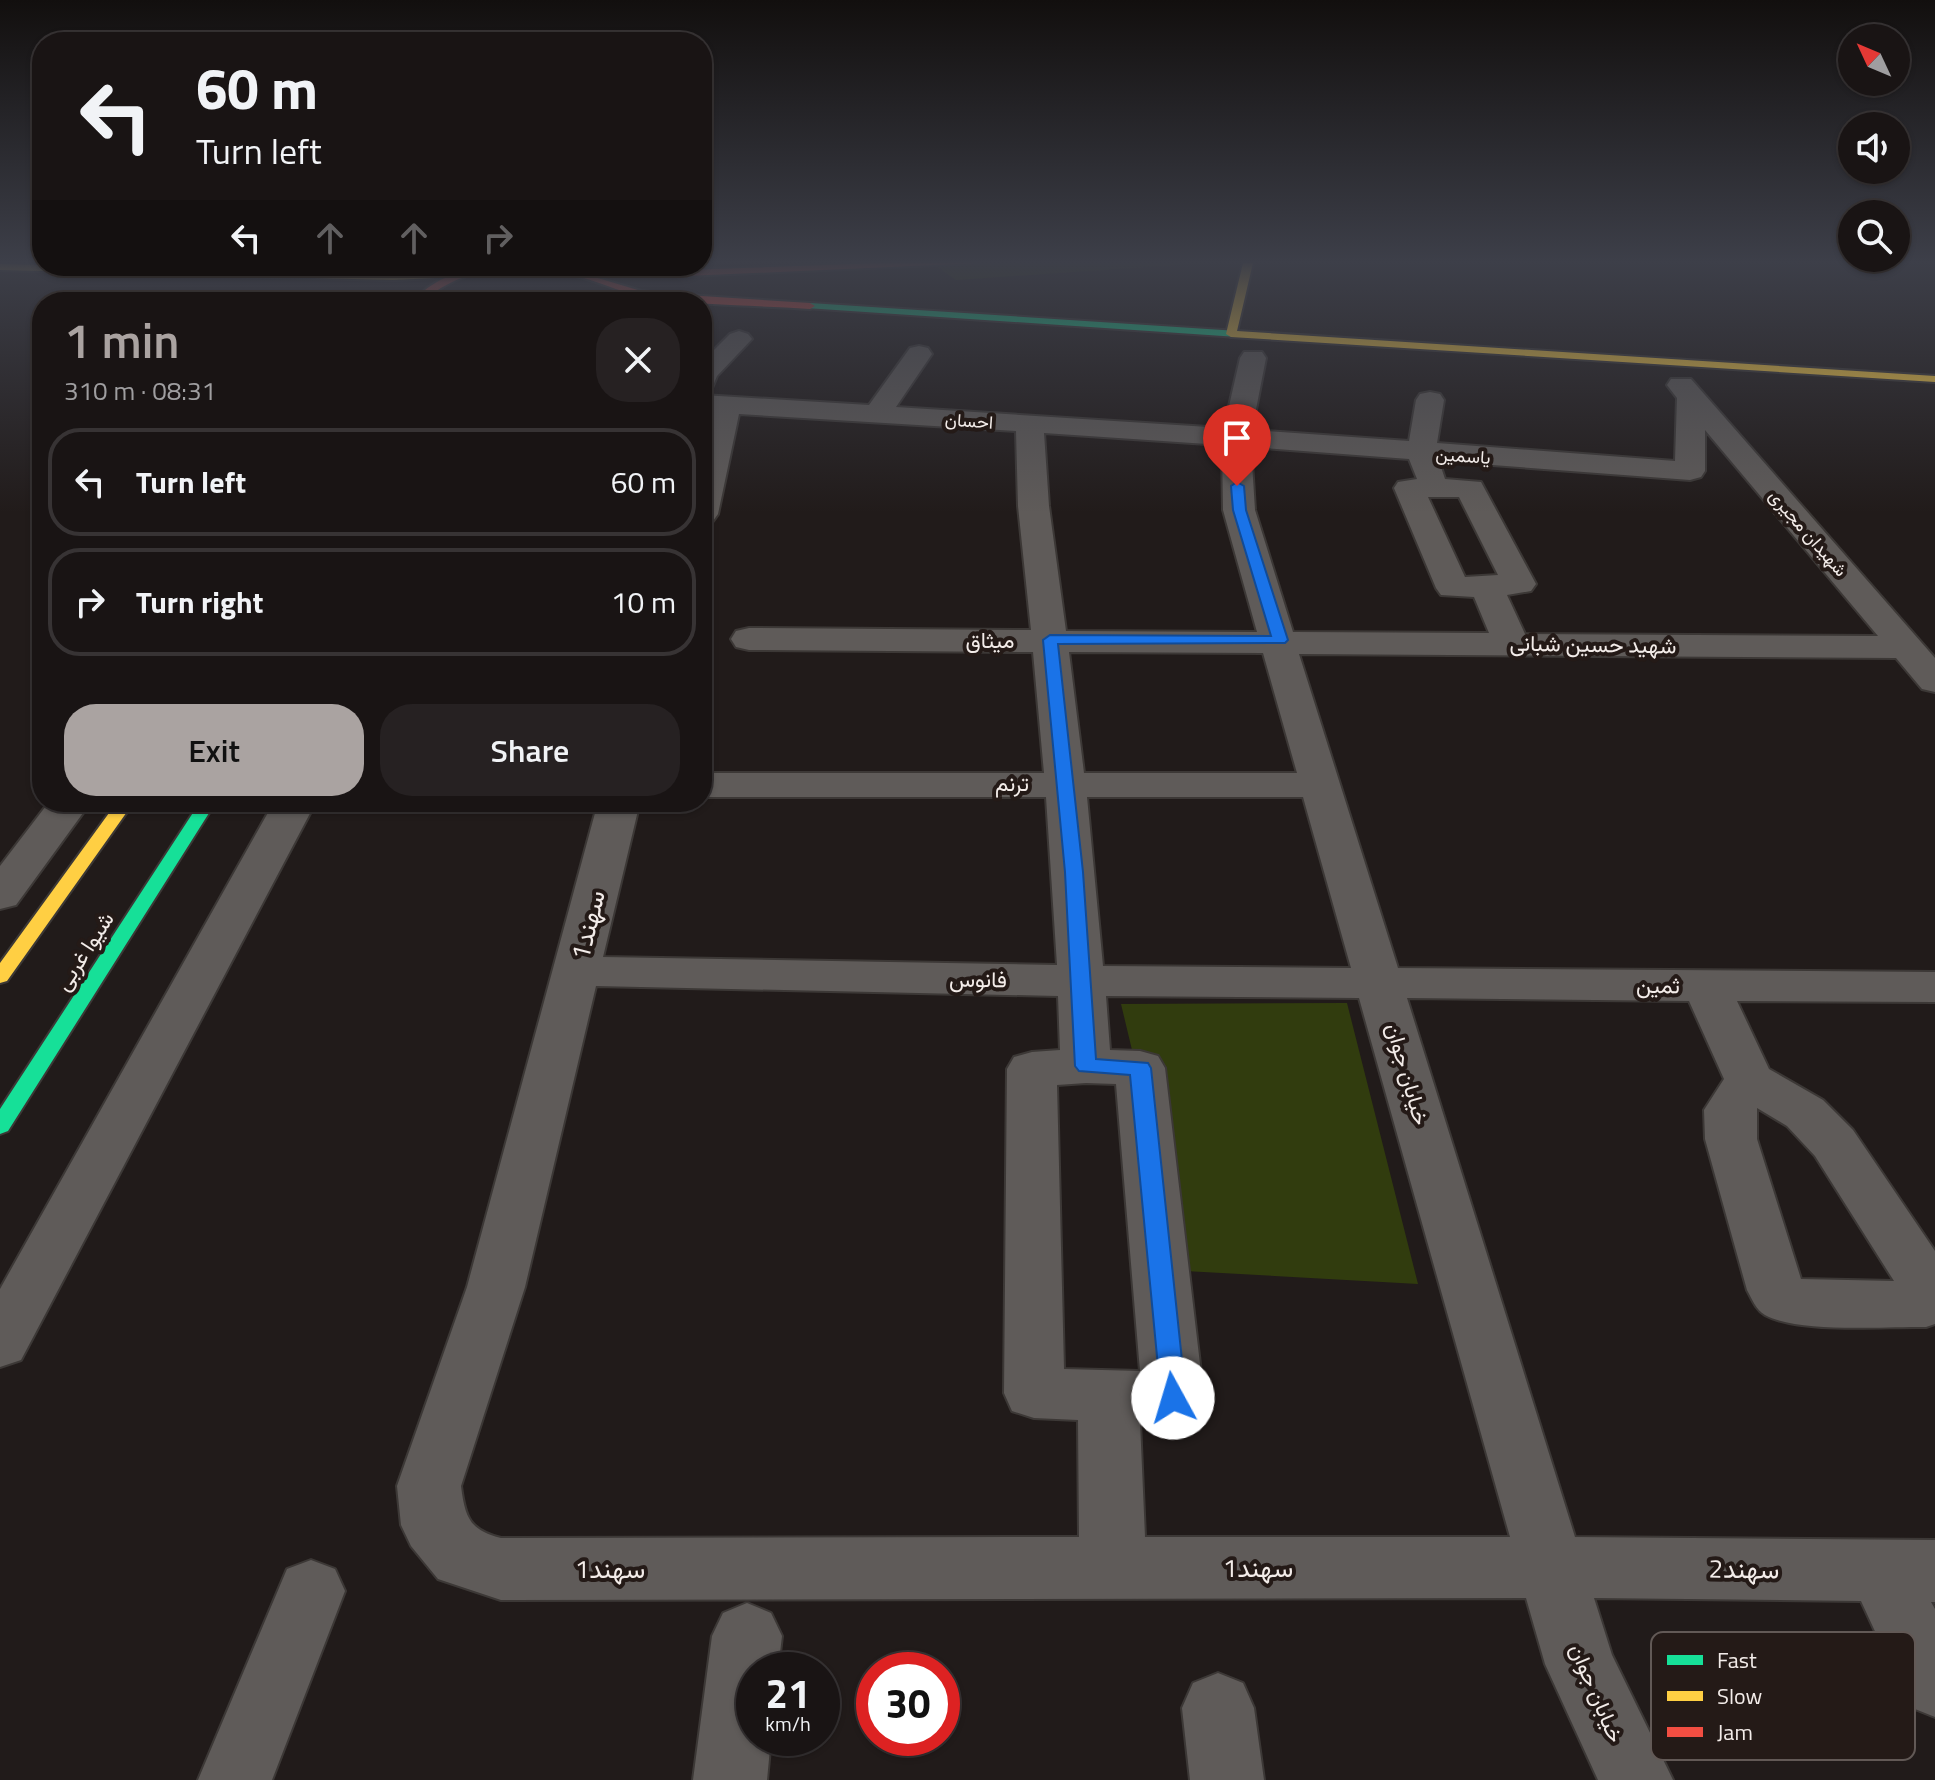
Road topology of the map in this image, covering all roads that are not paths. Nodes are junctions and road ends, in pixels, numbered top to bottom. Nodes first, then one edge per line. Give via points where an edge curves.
1 (727, 346) edge
2 (1420, 346) edge
3 (919, 354) dead end
4 (1253, 358) dead end
5 (712, 365) edge
6 (1935, 379) edge
7 (1686, 388) joint
8 (1430, 400) dead end
9 (715, 404) edge
10 (876, 415) junction
11 (1030, 425) junction
12 (712, 430) edge
13 (1236, 437) junction
14 (1421, 453) junction
15 (1434, 488) junction
16 (1486, 586) junction
17 (749, 639) dead end
18 (1050, 640) junction
19 (1280, 640) junction
20 (1511, 643) junction
21 (1906, 647) junction
22 (1935, 681) edge
23 (1065, 783) junction
24 (712, 785) edge
25 (1322, 785) junction
26 (63, 812) edge
27 (119, 812) edge
28 (202, 812) edge
29 (290, 812) edge
30 (616, 812) edge
31 (0, 896) edge
32 (576, 971) junction
33 (0, 977) edge
34 (1082, 981) junction
35 (1381, 982) junction
36 (1706, 985) junction
37 (1935, 987) edge
38 (1086, 1066) junction
39 (1749, 1080) dead end
40 (0, 1126) edge
41 (0, 1343) edge
42 (1108, 1396) junction
43 (1554, 1567) junction
44 (1113, 1568) junction
45 (1908, 1571) edge
46 (311, 1591) dead end
47 (747, 1636) dead end
48 (1935, 1683) edge
49 (1218, 1708) dead end
50 (235, 1780) edge
51 (730, 1780) edge
52 (1227, 1780) edge
53 (1636, 1780) edge

1 - 5 street
2 - 6 main road
3 - 10 street
4 - 13 street, خیابان جوان
7 - 14 street, یاسمین via 1690,471
7 - 21 street, شهیدان مجیری
8 - 14 street
9 - 10 street, احسان
9 - 12 street
10 - 11 street, احسان
11 - 13 street, احسان
11 - 18 street via 1028,473
13 - 14 street, یاسمین
13 - 19 street, خیابان جوان via 1239,510
14 - 15 street
15 - 16 street via 1409,488 1453,588
15 - 16 street via 1470,488 1519,584
16 - 20 street
17 - 18 street, میثاق
18 - 19 street, میثاق
18 - 23 street
19 - 20 street, شهید حسین شبانی
19 - 25 street, خیابان جوان
20 - 21 street, شهید حسین شبانی
21 - 22 street, شهیدان مجیری
23 - 24 street, ترنم
23 - 25 street, ترنم
23 - 34 street
25 - 35 street, خیابان جوان
26 - 31 street
27 - 33 main road
28 - 40 main road, شیوا غربی
29 - 41 street
30 - 32 street, 1سهند
32 - 34 street, فانوس
32 - 44 street, 1سهند via 496,1287 429,1486 434,1525 461,1558 501,1569
34 - 35 street, فانوس
34 - 38 street
35 - 36 street, ثمین
35 - 43 street, خیابان جوان
36 - 37 street, ثمین
36 - 39 street
38 - 42 street via 1140,1068 1173,1398
38 - 42 street via 1032,1069 1034,1393
42 - 44 street
43 - 44 street, 1سهند
43 - 45 street, 2سهند
43 - 53 street, خیابان جوان via 1580,1664
45 - 48 street
46 - 50 street
47 - 51 street
49 - 52 street

